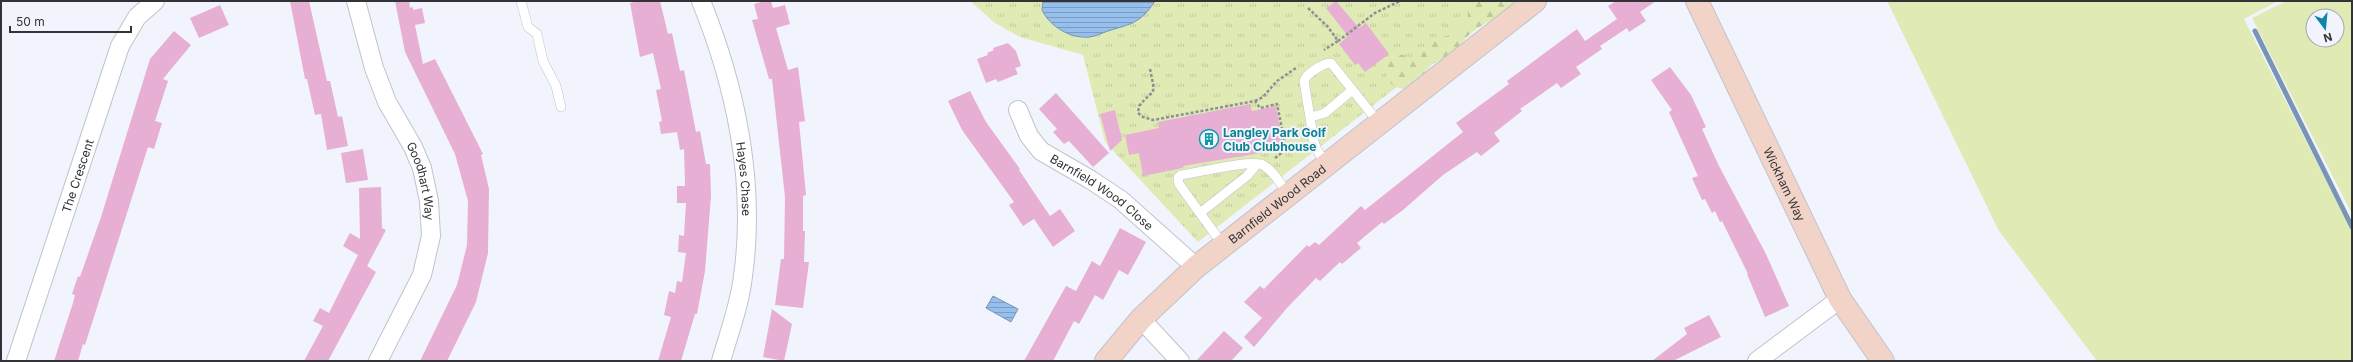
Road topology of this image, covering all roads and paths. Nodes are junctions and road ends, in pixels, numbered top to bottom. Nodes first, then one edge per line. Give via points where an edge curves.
1 (155, 1) edge
2 (356, 1) edge
3 (521, 1) edge
4 (702, 1) edge
5 (1400, 1) edge
6 (1535, 1) edge
7 (1697, 1) edge
8 (1308, 8) dead end
9 (1338, 41) junction
10 (1322, 52) dead end
11 (1299, 67) dead end
12 (1150, 69) dead end
13 (1351, 89) junction
14 (1255, 101) junction
15 (561, 107) dead end
16 (1018, 110) dead end
17 (1311, 117) junction
18 (1379, 123) junction
19 (1314, 142) junction
20 (1286, 149) junction
21 (1326, 164) junction
22 (1261, 165) junction
23 (1288, 194) junction
24 (1200, 213) junction
25 (1223, 245) junction
26 (1196, 267) junction
27 (1840, 299) junction
28 (1141, 319) junction
29 (16, 361) edge
30 (378, 361) edge
31 (721, 361) edge
32 (1106, 361) edge
33 (1180, 361) edge
34 (1757, 361) edge
35 (1883, 361) edge

1 - 29 street, The Crescent via 137,16 120,46
2 - 30 street, Goodhart Way via 374,68 387,102 422,168 429,201 431,236 422,275
3 - 15 lane via 528,27 537,34 543,61 556,86
4 - 31 street, Hayes Chase via 733,96 746,171 743,277
5 - 9 path via 1375,13
6 - 18 street, Barnfield Wood Road
7 - 27 street, Wickham Way
8 - 9 path via 1328,27
9 - 10 path
11 - 14 path via 1277,81 1263,97
12 - 14 path via 1153,92 1138,108 1140,115 1148,119
13 - 17 lane via 1325,113
13 - 17 lane via 1330,63 1308,75 1304,81
13 - 18 lane
14 - 20 path via 1260,108 1277,104
16 - 26 street, Barnfield Wood Close via 1028,136 1041,150 1116,197
17 - 19 lane
18 - 21 street, Barnfield Wood Road
19 - 20 path
19 - 21 lane
20 - 22 path
21 - 23 street, Barnfield Wood Road
22 - 23 lane
22 - 24 lane
22 - 24 lane via 1181,175 1178,178 1179,184
23 - 25 street, Barnfield Wood Road
24 - 25 lane
25 - 26 street, Barnfield Wood Road
26 - 28 street, Barnfield Wood Road
27 - 34 street
27 - 35 street, Wickham Way
28 - 32 street, Barnfield Wood Road
28 - 33 street

